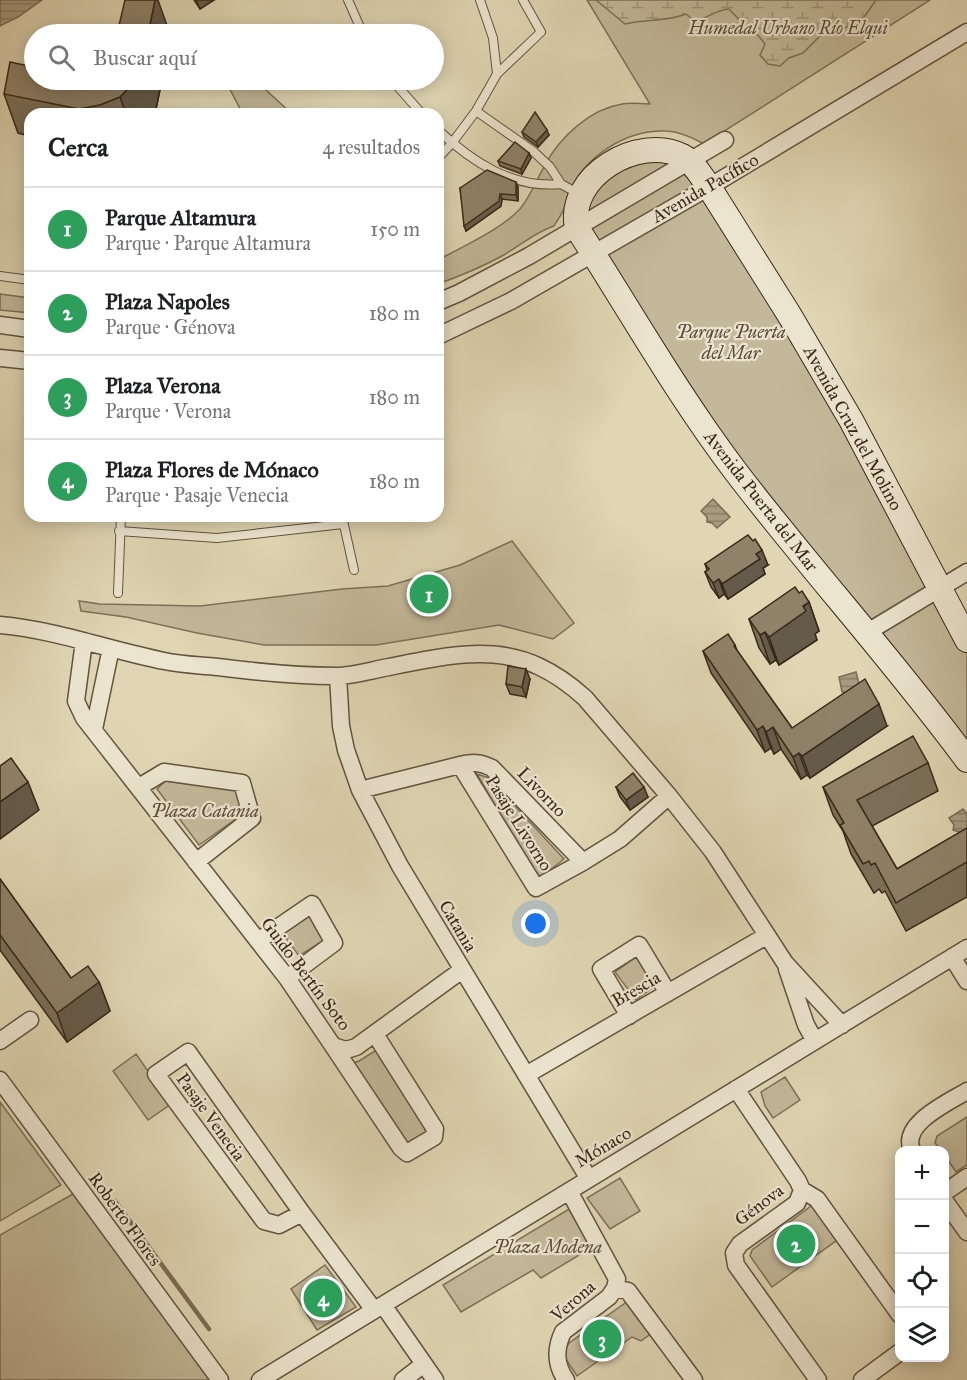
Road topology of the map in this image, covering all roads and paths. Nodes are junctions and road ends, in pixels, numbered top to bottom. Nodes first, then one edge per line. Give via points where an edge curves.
1 (348, 0) edge
2 (480, 0) edge
3 (523, 0) edge
4 (359, 24) edge
5 (967, 32) edge
6 (497, 74) junction
7 (401, 90) edge
8 (417, 108) edge
9 (476, 111) junction
10 (444, 136) edge
11 (725, 141) dead end
12 (452, 143) junction
13 (444, 152) edge
14 (691, 161) junction
15 (709, 187) junction
16 (571, 190) junction
17 (577, 228) junction
18 (593, 253) junction
19 (0, 276) edge
20 (24, 279) edge
21 (444, 299) edge
22 (0, 326) edge
23 (24, 328) edge
24 (444, 333) edge
25 (0, 358) edge
26 (24, 360) edge
27 (120, 522) edge
28 (328, 522) edge
29 (342, 522) edge
30 (119, 531) junction
31 (354, 570) dead end
32 (967, 572) edge
33 (941, 587) junction
34 (118, 592) dead end
35 (0, 625) edge
36 (866, 633) junction
37 (967, 640) edge
38 (84, 641) junction
39 (111, 648) junction
40 (338, 676) junction
41 (94, 729) junction
42 (967, 760) edge
43 (460, 765) junction
44 (139, 787) junction
45 (360, 790) junction
46 (669, 796) junction
47 (196, 862) junction
48 (583, 862) junction
49 (766, 936) junction
50 (258, 940) junction
51 (967, 948) edge
52 (952, 957) junction
53 (785, 963) junction
54 (462, 970) junction
55 (286, 978) junction
56 (967, 981) edge
57 (668, 993) junction
58 (629, 1016) junction
59 (30, 1020) dead end
60 (842, 1025) junction
61 (375, 1034) junction
62 (0, 1041) edge
63 (815, 1041) junction
64 (333, 1046) junction
65 (526, 1075) junction
66 (0, 1080) edge
67 (736, 1089) junction
68 (967, 1091) edge
69 (910, 1146) edge
70 (967, 1177) edge
71 (589, 1179) junction
72 (802, 1190) junction
73 (949, 1190) edge
74 (569, 1191) junction
75 (949, 1206) edge
76 (302, 1213) junction
77 (967, 1232) edge
78 (615, 1288) junction
79 (379, 1308) junction
80 (895, 1308) edge
81 (895, 1356) edge
82 (424, 1364) junction
83 (220, 1380) edge
84 (260, 1380) edge
85 (403, 1380) edge
86 (435, 1380) edge
87 (566, 1380) edge
88 (694, 1380) edge
89 (818, 1380) edge
90 (862, 1380) edge

1 - 4 lane
2 - 6 lane via 493,38
3 - 6 lane via 541,32
5 - 15 street, Avenida Pacífico
6 - 9 lane
7 - 8 lane
9 - 12 lane
9 - 16 lane via 544,160
10 - 12 lane
11 - 14 street, Avenida Pacífico
12 - 13 lane
12 - 16 lane via 516,181
14 - 15 street, Avenida Cruz del Molino
14 - 16 street, Avenida Pacífico via 664,151 632,154
14 - 17 street, Avenida Pacífico
15 - 18 street, Avenida Pacífico
15 - 33 street, Avenida Cruz del Molino via 836,393
16 - 17 street, Avenida Pacífico
17 - 18 street, Avenida Puerta del Mar
17 - 21 street, Avenida Pacífico
18 - 24 street, Avenida Pacífico via 511,301
18 - 36 street, Avenida Puerta del Mar via 700,422
19 - 20 lane
22 - 23 street
25 - 26 street
27 - 30 lane
28 - 30 lane via 217,538
29 - 31 lane
30 - 34 lane
32 - 33 street
33 - 36 street
33 - 37 street, Avenida Cruz del Molino
35 - 38 street
36 - 42 street, Avenida Puerta del Mar
38 - 39 street
38 - 41 street, Guido Bertín Soto via 76,701
39 - 40 street via 165,661
39 - 41 street
40 - 45 street, Catania via 341,726
40 - 46 street via 481,652 529,662 559,677 585,698
41 - 44 street, Guido Bertín Soto
43 - 45 street, Livorno
43 - 48 street, Livorno via 475,762 492,768
43 - 48 street, Pasaje Livorno via 536,888
44 - 47 street, Guido Bertín Soto
44 - 47 street via 164,772 242,783 252,818
45 - 54 street, Catania via 400,867
46 - 48 street via 620,839
46 - 49 street via 713,852
47 - 50 street, Guido Bertín Soto
49 - 53 street
49 - 57 street, Brescia
50 - 55 street, Guido Bertín Soto
50 - 55 street via 312,904 334,943
51 - 52 street, Mónaco
52 - 56 street
52 - 60 street, Mónaco
53 - 60 street
53 - 63 street
54 - 61 street, Guido Bertín Soto
54 - 65 street, Catania
55 - 64 street, Guido Bertín Soto
57 - 58 street, Brescia
57 - 58 street via 639,945 601,969
58 - 65 street, Brescia
59 - 62 street
60 - 63 street, Mónaco
61 - 64 street, Guido Bertín Soto via 346,1050
61 - 64 street via 435,1129 434,1137 407,1153
63 - 67 street, Mónaco
65 - 71 street, Catania
66 - 83 street, Roberto Flores
67 - 71 street, Mónaco
67 - 72 street, Génova
68 - 69 street via 920,1121 912,1131
70 - 73 street
71 - 74 street, Mónaco
72 - 80 street via 817,1199
72 - 89 street, Génova via 797,1203 736,1248 734,1259
74 - 78 street, Verona via 616,1274
74 - 79 street, Mónaco
75 - 77 street
76 - 76 street, Pasaje Venecia via 188,1052 156,1074 264,1221 279,1225
76 - 79 street, Pasaje Venecia
78 - 87 street, Verona via 563,1332 557,1348 558,1365
78 - 88 street via 628,1291
79 - 82 street, Pasaje Venecia
79 - 84 street, Mónaco
81 - 90 street
82 - 85 street
82 - 86 street

